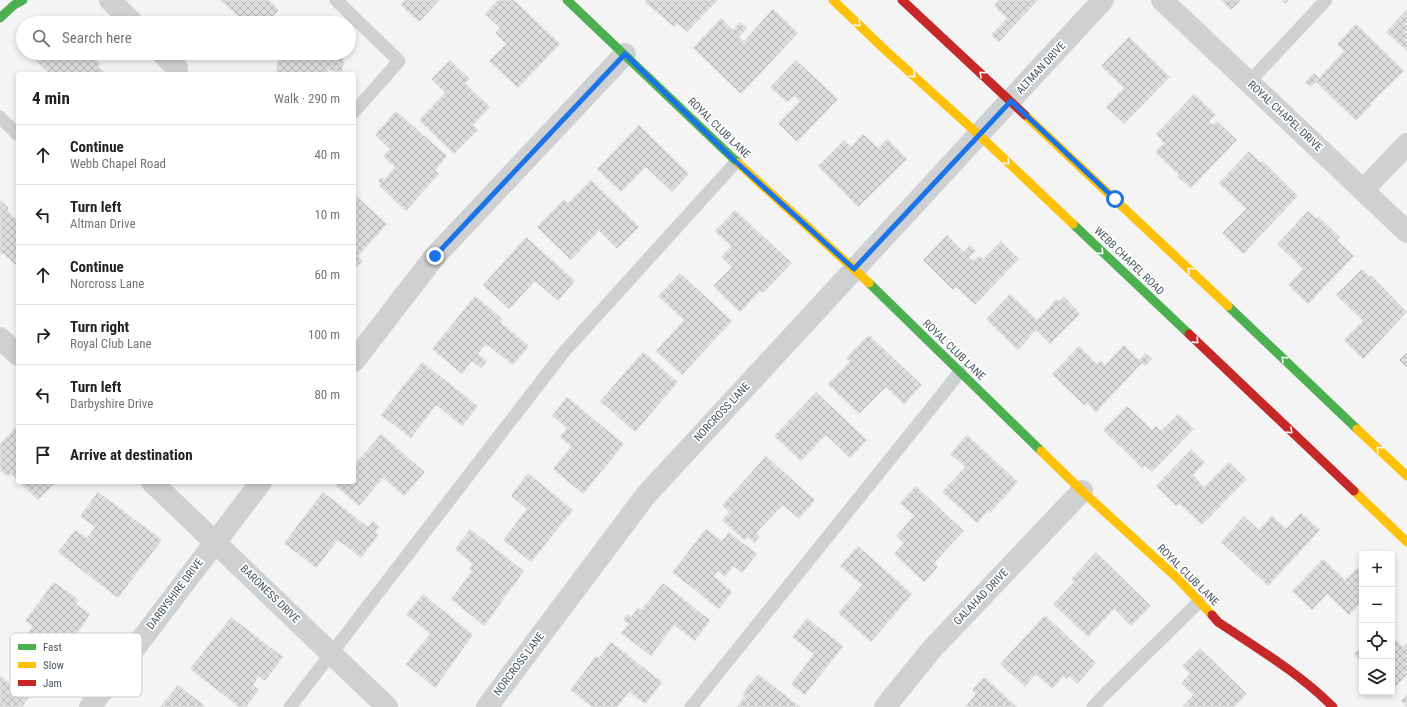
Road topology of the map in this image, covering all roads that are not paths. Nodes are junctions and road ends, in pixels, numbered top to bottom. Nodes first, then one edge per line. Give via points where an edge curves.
1 (23, 0) edge
2 (110, 0) edge
3 (336, 0) edge
4 (567, 0) edge
5 (833, 0) edge
6 (902, 0) edge
7 (1103, 0) edge
8 (1162, 0) edge
9 (1326, 0) edge
10 (126, 16) edge
11 (353, 16) edge
12 (0, 18) edge
13 (356, 19) edge
14 (625, 54) junction
15 (1249, 82) junction
16 (1011, 101) junction
17 (356, 110) edge
18 (0, 117) edge
19 (16, 133) edge
20 (979, 135) junction
21 (1407, 144) edge
22 (736, 162) junction
23 (1364, 190) junction
24 (1407, 232) edge
25 (854, 269) junction
26 (0, 338) edge
27 (16, 353) edge
28 (356, 358) edge
29 (960, 372) junction
30 (1407, 476) edge
31 (154, 484) edge
32 (259, 484) edge
33 (1082, 491) junction
34 (215, 542) junction
35 (1407, 542) edge
36 (1199, 602) junction
37 (142, 638) edge
38 (331, 653) junction
39 (98, 697) edge
40 (1324, 704) edge
41 (90, 707) edge
42 (290, 707) edge
43 (387, 707) edge
44 (487, 707) edge
45 (691, 707) edge
46 (885, 707) edge
47 (1093, 707) edge

1 - 12 main road
2 - 10 street
3 - 11 lane
4 - 14 main road, ROYAL CLUB LANE
5 -> 20 main road, WEBB CHAPEL ROAD
16 -> 6 main road
7 - 16 street, ALTMAN DRIVE
8 - 15 street, ROYAL CHAPEL DRIVE
9 - 15 lane
13 - 17 lane via 399,61
14 - 22 main road, ROYAL CLUB LANE
14 - 28 street via 435,256
15 - 23 street, ROYAL CHAPEL DRIVE
16 - 20 street, ALTMAN DRIVE
30 -> 16 main road
18 - 19 lane
20 - 25 street, NORCROSS LANE
20 -> 35 main road, WEBB CHAPEL ROAD
21 - 23 street
22 - 25 main road, ROYAL CLUB LANE
22 - 38 lane via 563,353
23 - 24 street, ROYAL CHAPEL DRIVE
25 - 29 main road, ROYAL CLUB LANE
25 - 44 street, NORCROSS LANE via 646,495
26 - 27 street
29 - 33 main road, ROYAL CLUB LANE
29 - 45 lane
31 - 34 street, BARONESS DRIVE
32 - 34 street, DARBYSHIRE DRIVE
33 - 36 main road, ROYAL CLUB LANE via 1177,578
33 - 46 street, GALAHAD DRIVE via 932,649
34 - 37 street, DARBYSHIRE DRIVE
34 - 38 street, BARONESS DRIVE
36 - 40 main road, ROYAL CLUB LANE via 1218,622 1275,660
36 - 47 lane
38 - 42 lane
38 - 43 street, BARONESS DRIVE
39 - 41 street, DARBYSHIRE DRIVE

